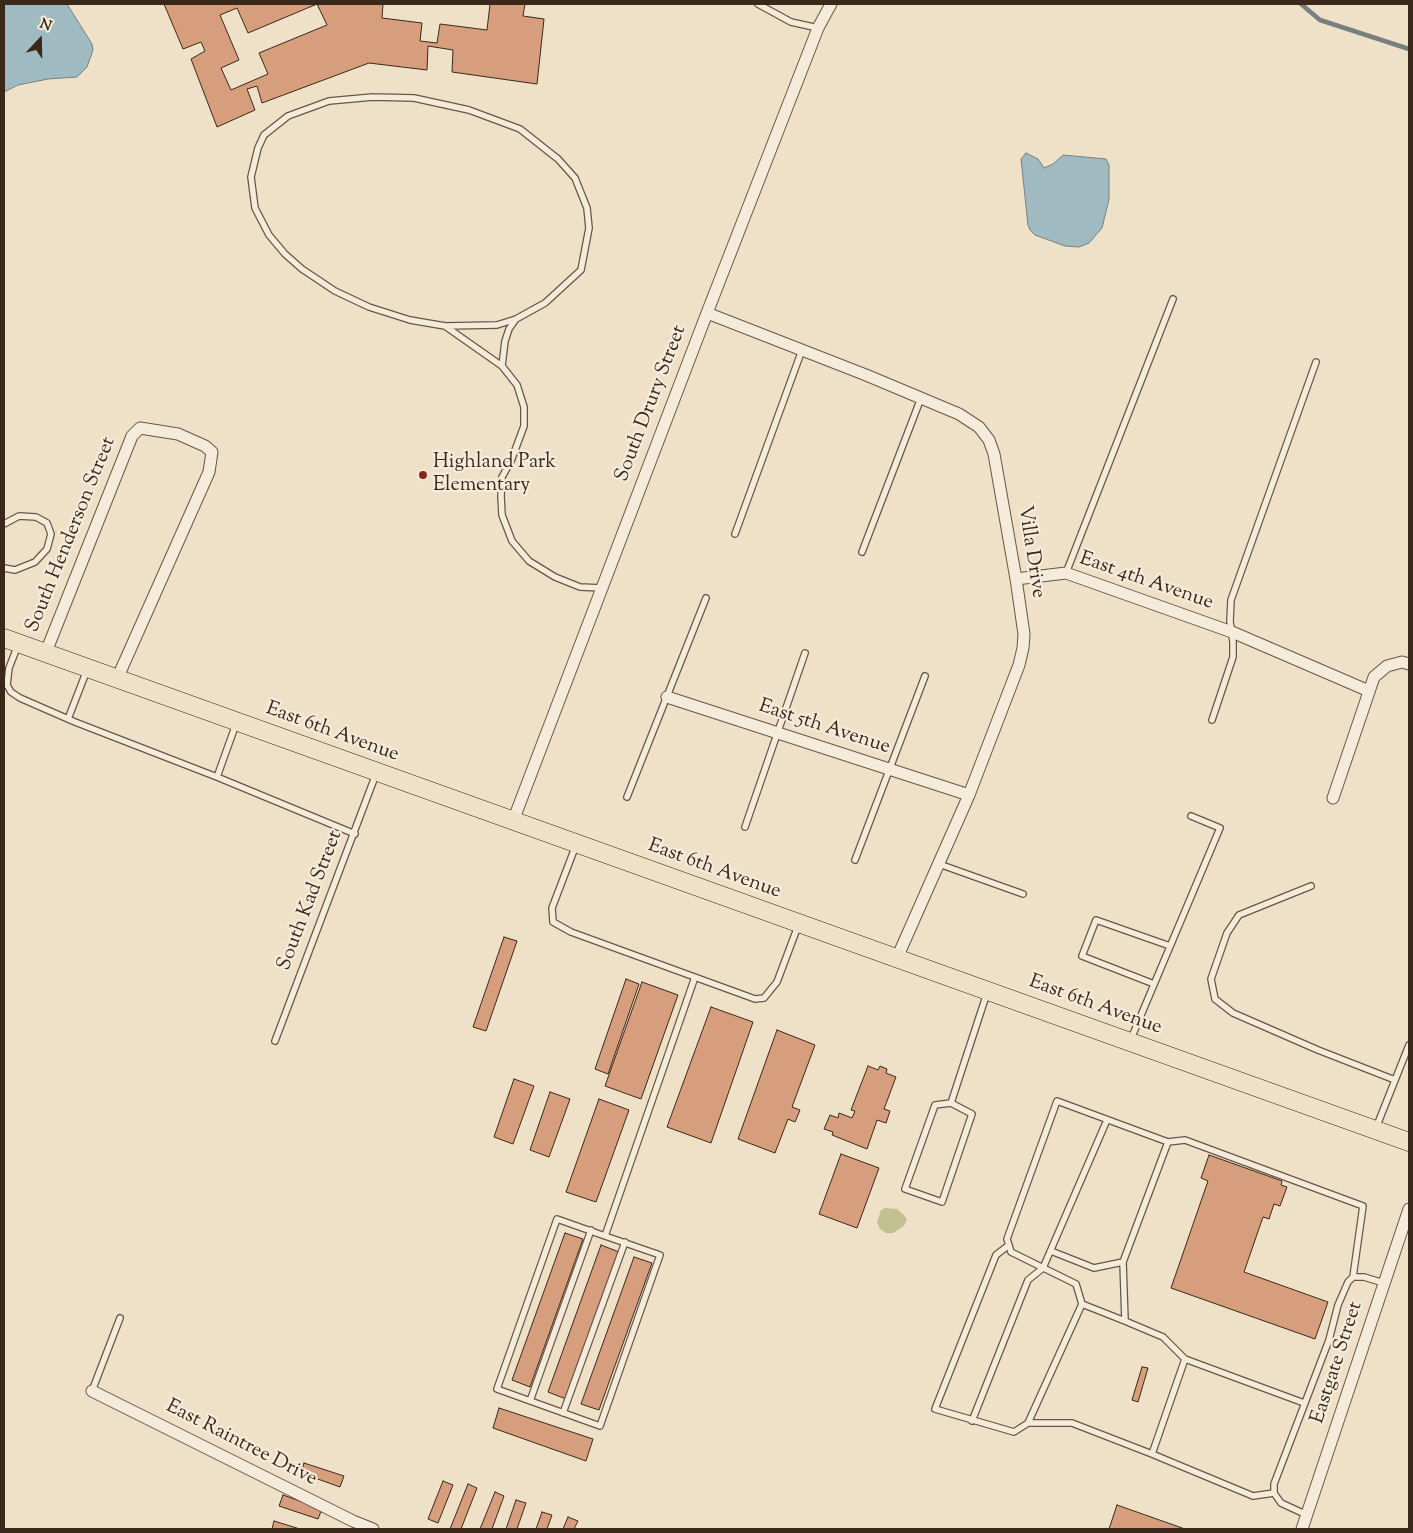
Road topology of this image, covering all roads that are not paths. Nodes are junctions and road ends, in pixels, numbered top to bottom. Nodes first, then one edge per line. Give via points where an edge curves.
1 (758, 4) edge
2 (832, 4) edge
3 (818, 28) junction
4 (1173, 299) dead end
5 (707, 313) junction
6 (516, 319) junction
7 (445, 326) junction
8 (802, 350) junction
9 (1316, 362) dead end
10 (502, 366) junction
11 (921, 398) junction
12 (4, 524) edge
13 (735, 534) dead end
14 (862, 552) dead end
15 (4, 568) edge
16 (1066, 574) junction
17 (1016, 579) junction
18 (602, 588) junction
19 (706, 598) dead end
20 (1232, 632) junction
21 (11, 640) edge
22 (46, 652) junction
23 (805, 653) dead end
24 (1409, 664) edge
25 (87, 668) junction
26 (925, 676) dead end
27 (118, 679) junction
28 (1369, 691) junction
29 (667, 697) junction
30 (68, 719) junction
31 (1212, 720) dead end
32 (236, 722) junction
33 (777, 732) junction
34 (890, 769) junction
35 (377, 772) junction
36 (217, 777) junction
37 (969, 795) junction
38 (627, 797) dead end
39 (1333, 798) dead end
40 (1191, 816) dead end
41 (513, 821) junction
42 (745, 827) dead end
43 (355, 834) junction
44 (577, 844) junction
45 (855, 860) dead end
46 (938, 864) junction
47 (1311, 886) dead end
48 (1023, 894) dead end
49 (799, 923) junction
50 (1170, 946) junction
51 (897, 958) junction
52 (695, 977) junction
53 (1154, 984) junction
54 (988, 991) junction
55 (275, 1041) dead end
56 (1130, 1041) junction
57 (1409, 1044) edge
58 (1395, 1080) junction
59 (951, 1103) junction
60 (1107, 1120) junction
61 (1376, 1130) junction
62 (1168, 1142) junction
63 (1409, 1142) edge
64 (1409, 1209) edge
65 (591, 1230) junction
66 (606, 1236) junction
67 (624, 1242) junction
68 (1009, 1245) junction
69 (1051, 1252) junction
70 (1123, 1262) junction
71 (1043, 1268) junction
72 (1353, 1277) junction
73 (1384, 1283) junction
74 (1082, 1304) junction
75 (120, 1318) dead end
76 (1125, 1321) junction
77 (1185, 1358) junction
78 (92, 1391) joint
79 (530, 1401) junction
80 (1304, 1403) junction
81 (563, 1413) junction
82 (972, 1421) junction
83 (1028, 1424) junction
84 (1152, 1454) junction
85 (1274, 1493) junction
86 (1307, 1515) junction
87 (351, 1525) edge
88 (373, 1529) edge
89 (1302, 1529) edge

1 - 3 lane via 791,22
2 - 3 street, South Drury Street
3 - 5 street, South Drury Street
4 - 16 lane
5 - 8 street, Villa Drive
5 - 18 street, South Drury Street
6 - 7 lane via 497,324
6 - 7 lane via 545,303 581,270 589,228 587,208 575,178 558,159 520,129 469,110 414,98 373,97 329,101 303,110 288,116 264,135 250,176 255,208 269,235 285,254 335,291 369,307 410,320
6 - 10 lane via 505,341
7 - 10 lane
8 - 11 street, Villa Drive
8 - 13 lane
9 - 20 lane via 1231,600
10 - 18 lane via 516,385 524,407 524,426 502,477 500,496 502,516 512,541 529,561 555,576 580,587
11 - 14 lane
11 - 17 street, Villa Drive via 959,414 990,440
12 - 15 lane via 19,516 36,517 47,523 51,534 47,549 35,562 15,570
16 - 17 street, East 4th Avenue
16 - 20 street, East 4th Avenue
17 - 37 street, Villa Drive via 1024,634 1019,665
18 - 41 street, South Drury Street
19 - 29 lane
20 - 28 street, East 4th Avenue
20 - 31 lane via 1233,657
21 - 22 main road, East 6th Avenue
21 - 30 lane via 7,676 11,692
22 - 25 main road, East 6th Avenue
22 - 27 street, South Henderson Street via 132,436 140,428 178,434 212,452 209,472
23 - 33 lane
24 - 28 street via 1402,662 1387,666 1374,677
25 - 27 main road, East 6th Avenue
25 - 30 lane
26 - 34 lane
27 - 32 main road, East 6th Avenue
28 - 39 street
29 - 33 street, East 5th Avenue
29 - 38 lane
30 - 36 lane
32 - 35 main road, East 6th Avenue
32 - 36 lane
33 - 34 street, East 5th Avenue
33 - 42 lane
34 - 37 street, East 5th Avenue
34 - 45 lane
35 - 41 main road, East 6th Avenue
35 - 43 lane, South Kad Street
36 - 43 lane
37 - 46 street, Villa Drive
40 - 50 lane via 1220,828
41 - 44 main road, East 6th Avenue
43 - 55 lane, South Kad Street
44 - 49 main road, East 6th Avenue
44 - 52 lane via 552,908 553,922 571,932
46 - 48 lane
46 - 51 street, Villa Drive
47 - 58 lane via 1239,915 1227,933 1211,979 1215,999 1232,1013
49 - 51 main road, East 6th Avenue
49 - 52 lane via 777,982 764,998 755,999
50 - 53 lane
50 - 53 lane via 1096,920 1082,956
51 - 54 main road, East 6th Avenue
52 - 66 lane
53 - 56 lane
54 - 56 main road, East 6th Avenue
54 - 59 lane
56 - 61 main road, East 6th Avenue
57 - 58 lane
58 - 61 lane
59 - 59 lane via 935,1105 905,1189 942,1202 972,1114
60 - 62 lane
60 - 68 lane via 1057,1101 1007,1239
60 - 69 lane
61 - 63 main road, East 6th Avenue
62 - 70 lane
62 - 72 lane via 1185,1140 1363,1206
64 - 73 street, Eastgate Street
65 - 66 lane
65 - 79 lane
65 - 79 lane via 557,1219 497,1389
66 - 67 lane
67 - 81 lane
67 - 81 lane via 660,1255 600,1426
68 - 71 lane via 1011,1252
68 - 82 lane via 996,1255 935,1409
69 - 70 lane via 1094,1268
69 - 71 lane
70 - 76 lane
71 - 74 lane via 1076,1284
71 - 82 lane via 1028,1280
72 - 73 lane
72 - 80 lane via 1338,1306
73 - 86 street, Eastgate Street
74 - 76 lane
74 - 83 lane
75 - 78 lane
76 - 77 lane via 1163,1337
77 - 80 lane
77 - 84 lane
78 - 87 street, East Raintree Drive
79 - 81 lane
80 - 85 lane via 1274,1484
82 - 83 lane via 1014,1432
83 - 84 lane via 1072,1423
84 - 85 lane via 1253,1496
85 - 86 lane via 1281,1503
86 - 89 street, Eastgate Street
87 - 88 street, East Raintree Drive

